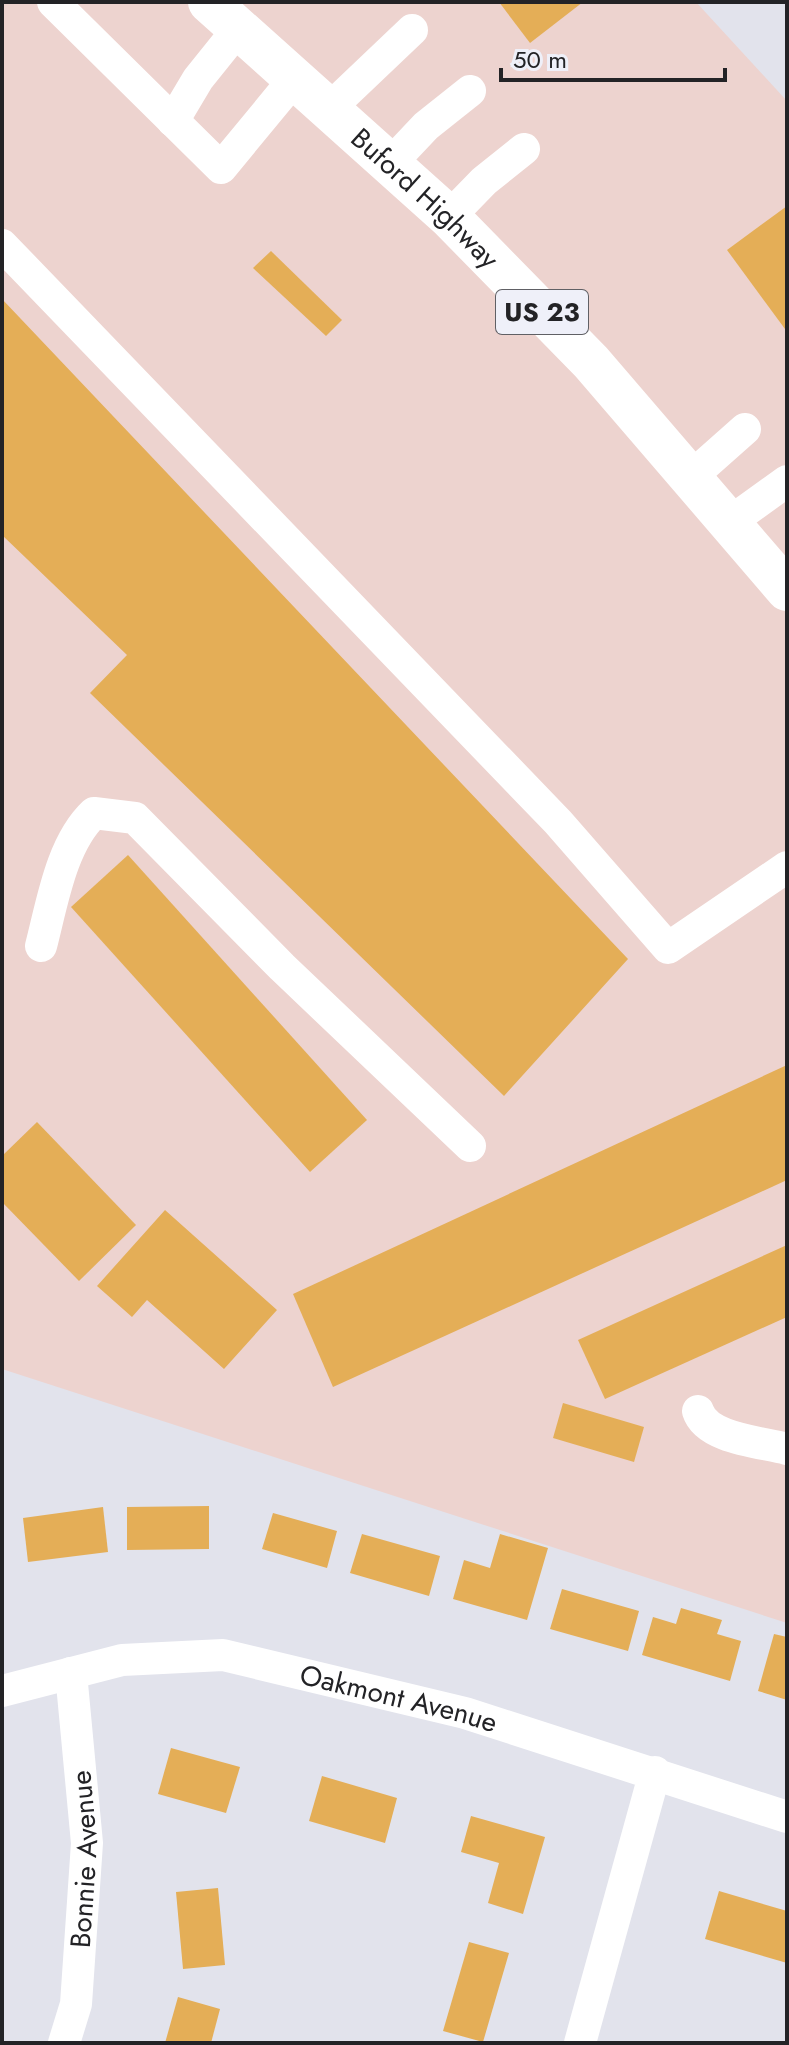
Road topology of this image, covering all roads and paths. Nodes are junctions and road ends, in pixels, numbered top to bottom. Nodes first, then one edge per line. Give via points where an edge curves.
1 (53, 2) edge
2 (224, 15) edge
3 (412, 30) dead end
4 (296, 77) junction
5 (470, 91) dead end
6 (330, 108) junction
7 (173, 121) junction
8 (524, 149) dead end
9 (392, 162) junction
10 (449, 217) junction
11 (2, 245) edge
12 (745, 429) dead end
13 (692, 476) junction
14 (787, 481) edge
15 (730, 522) junction
16 (783, 578) edge
17 (787, 867) edge
18 (41, 946) dead end
19 (470, 1146) dead end
20 (698, 1411) dead end
21 (787, 1449) edge
22 (71, 1673) junction
23 (2, 1691) edge
24 (655, 1772) junction
25 (787, 1817) edge
26 (64, 2043) edge
27 (580, 2043) edge

1 - 7 street
2 - 4 main road, Buford Highway / US 23
2 - 7 street via 198,79
3 - 6 street
4 - 6 main road, Buford Highway / US 23
4 - 7 street via 221,168
5 - 9 street
6 - 9 main road, Buford Highway / US 23
8 - 10 street
9 - 10 main road, Buford Highway / US 23
10 - 13 main road, Buford Highway / US 23 via 591,362
11 - 17 street via 558,822 668,948
12 - 13 street
13 - 15 main road, Buford Highway / US 23
14 - 15 street
15 - 16 main road, Buford Highway / US 23
18 - 19 street via 67,858 85,822 94,813 135,818
20 - 21 street via 712,1430
22 - 23 street, Oakmont Avenue
22 - 24 street, Oakmont Avenue via 122,1660 223,1655 465,1713
22 - 26 street, Bonnie Avenue via 87,1843 76,2004
24 - 25 street, Oakmont Avenue
24 - 27 street

